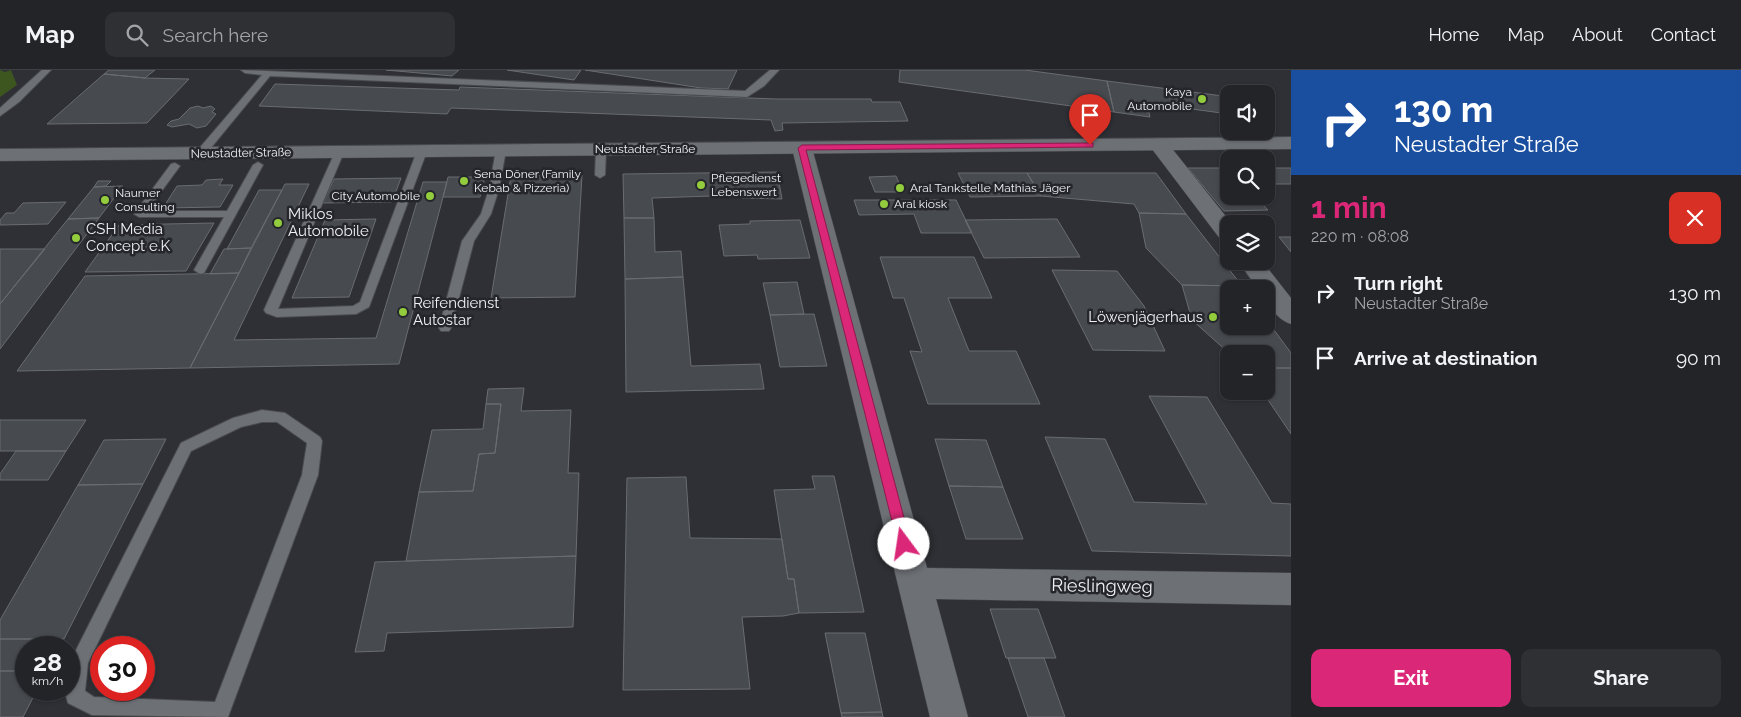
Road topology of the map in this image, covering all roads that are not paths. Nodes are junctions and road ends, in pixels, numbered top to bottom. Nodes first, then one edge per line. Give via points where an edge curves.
1 (47, 70) edge
2 (245, 70) edge
3 (775, 70) edge
4 (268, 73) junction
5 (0, 112) edge
6 (1291, 143) edge
7 (1159, 145) junction
8 (802, 148) junction
9 (501, 150) junction
10 (601, 150) junction
11 (422, 151) junction
12 (339, 152) junction
13 (201, 154) junction
14 (0, 155) edge
15 (258, 165) dead end
16 (175, 166) dead end
17 (600, 175) dead end
18 (231, 214) junction
19 (1220, 223) edge
20 (200, 270) dead end
21 (1256, 270) edge
22 (1291, 315) edge
23 (446, 328) dead end
24 (914, 583) junction
25 (1291, 589) edge
26 (220, 715) edge
27 (949, 717) edge

1 - 5 lane
2 - 4 lane
3 - 4 lane via 747,94
4 - 13 lane
6 - 7 main road, Neustadter Straße
7 - 8 main road, Neustadter Straße
7 - 19 main road
8 - 10 main road, Neustadter Straße
8 - 24 main road
9 - 10 main road, Neustadter Straße
9 - 11 main road, Neustadter Straße
9 - 23 lane via 494,189 486,214 468,241
10 - 17 lane
11 - 12 main road, Neustadter Straße
11 - 12 lane via 365,304 356,310 277,313 270,310
12 - 13 main road, Neustadter Straße
13 - 14 main road, Neustadter Straße
15 - 18 lane
16 - 18 lane via 139,214
18 - 20 lane
21 - 22 main road
24 - 25 main road, Rieslingweg
24 - 27 main road
26 - 26 lane via 310,475 315,440 280,417 262,416 238,422 186,447 79,662 75,696 92,706

